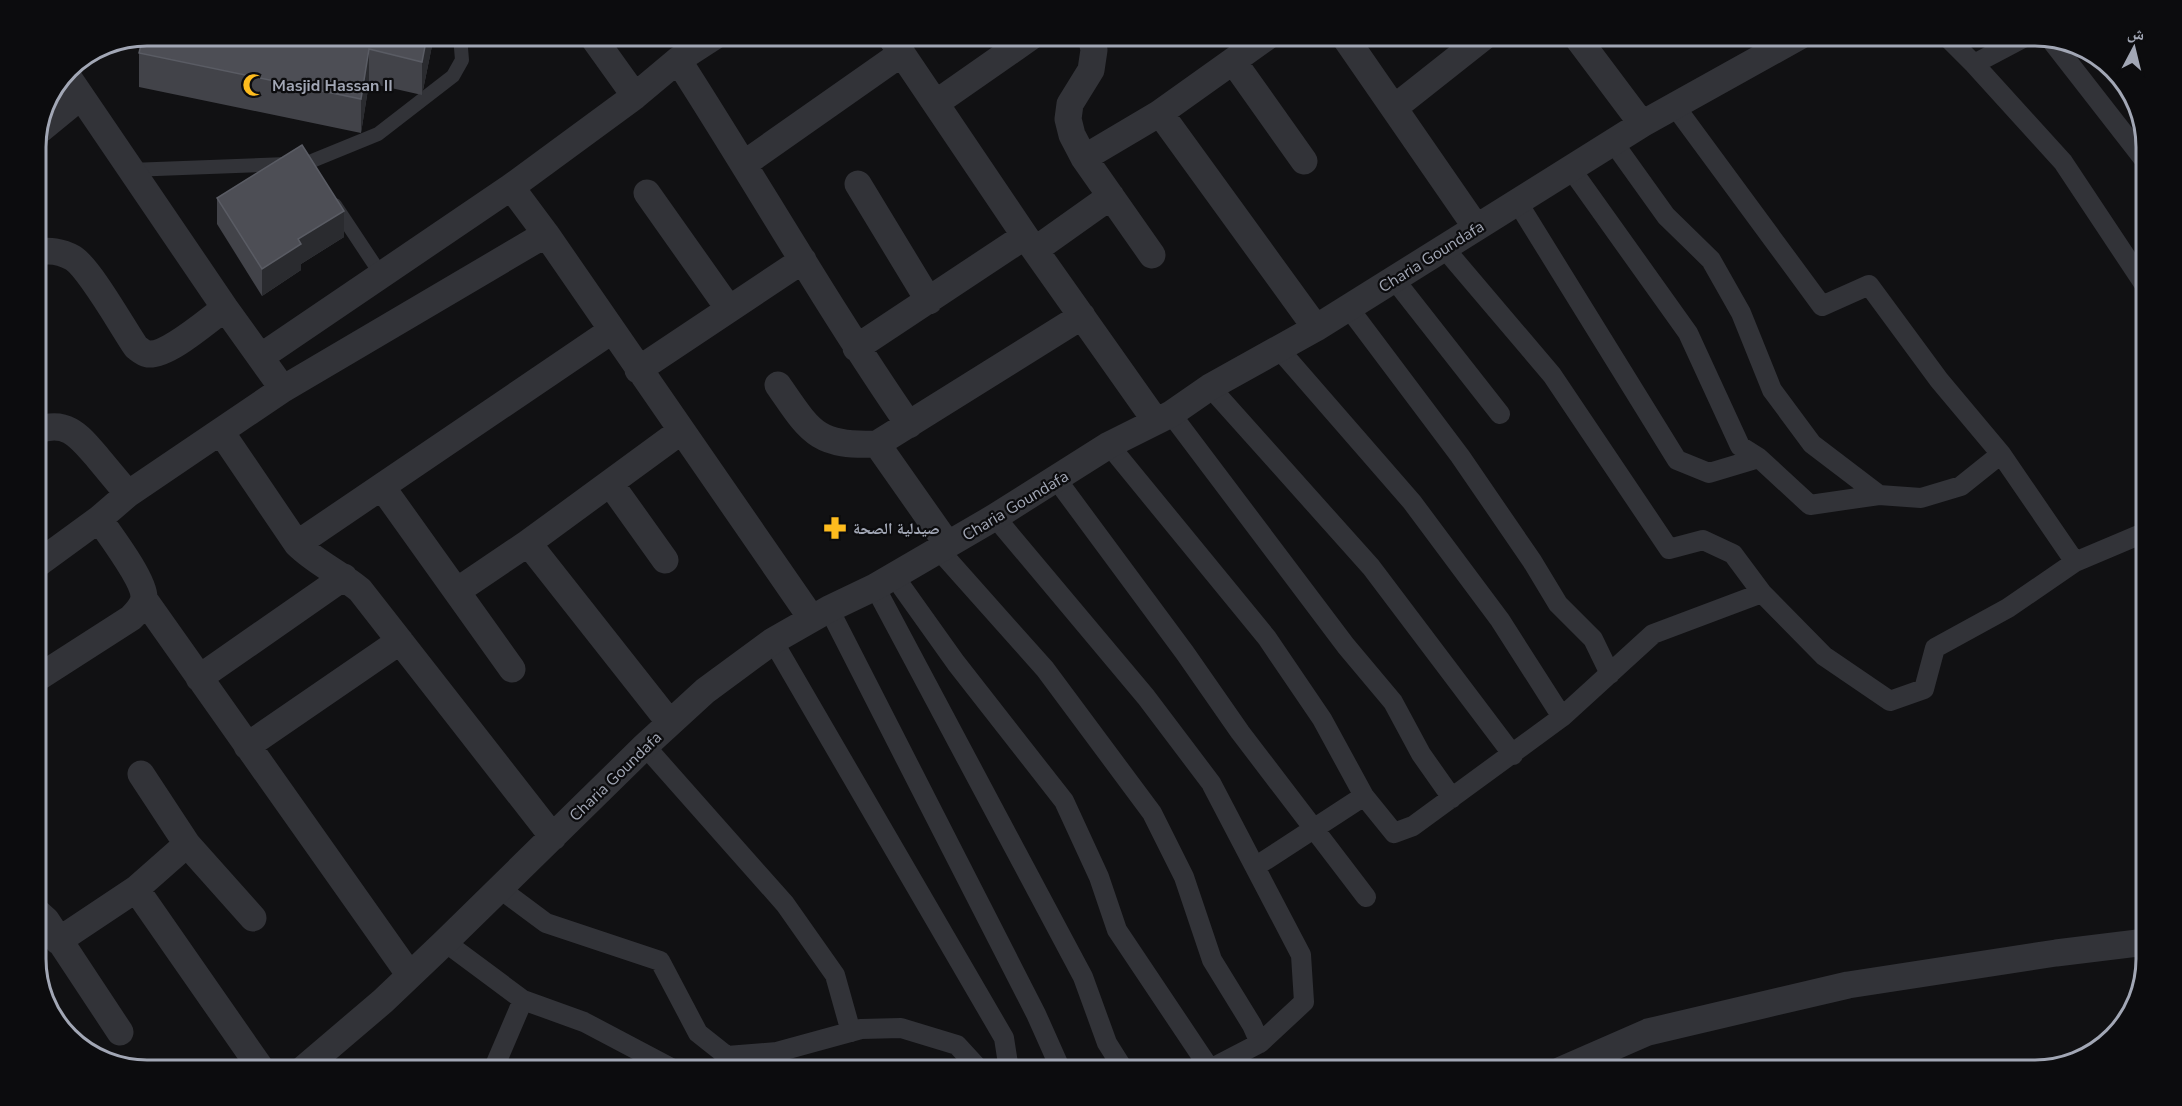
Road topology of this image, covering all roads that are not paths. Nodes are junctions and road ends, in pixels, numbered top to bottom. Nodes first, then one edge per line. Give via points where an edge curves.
1 (461, 46) edge
2 (599, 46) edge
3 (700, 46) edge
4 (895, 46) edge
5 (897, 46) edge
6 (1010, 46) edge
7 (1093, 46) edge
8 (1254, 46) edge
9 (1351, 46) edge
10 (1472, 46) edge
11 (1584, 46) edge
12 (1772, 46) edge
13 (1956, 46) edge
14 (2008, 46) edge
15 (2057, 49) edge
16 (678, 60) junction
17 (1233, 61) junction
18 (1974, 64) junction
19 (71, 82) edge
20 (635, 96) junction
21 (80, 97) junction
22 (936, 103) junction
23 (1674, 105) junction
24 (1394, 108) junction
25 (1160, 112) junction
26 (50, 121) edge
27 (1642, 124) junction
28 (1613, 142) junction
29 (2135, 148) edge
30 (1084, 158) junction
31 (1304, 161) dead end
32 (744, 164) junction
33 (130, 170) junction
34 (1571, 170) junction
35 (858, 184) dead end
36 (511, 186) junction
37 (326, 191) edge
38 (647, 193) dead end
39 (1111, 196) junction
40 (1518, 203) junction
41 (1476, 227) junction
42 (546, 234) junction
43 (1030, 243) junction
44 (1444, 249) junction
45 (47, 252) edge
46 (1152, 255) dead end
47 (803, 260) junction
48 (2135, 271) edge
49 (382, 276) junction
50 (1394, 279) junction
51 (929, 301) junction
52 (1348, 307) junction
53 (225, 308) junction
54 (729, 309) junction
55 (1082, 316) junction
56 (1316, 328) junction
57 (611, 331) junction
58 (856, 348) junction
59 (1278, 348) junction
60 (262, 356) junction
61 (638, 370) junction
62 (778, 385) dead end
63 (1210, 387) junction
64 (283, 389) junction
65 (1500, 414) dead end
66 (1163, 417) junction
67 (909, 425) junction
68 (47, 427) edge
69 (681, 431) junction
70 (221, 432) junction
71 (877, 444) junction
72 (1109, 445) junction
73 (2001, 454) junction
74 (1759, 458) junction
75 (1057, 480) junction
76 (610, 483) junction
77 (382, 487) junction
78 (128, 494) junction
79 (1879, 495) junction
80 (995, 518) junction
81 (99, 519) junction
82 (2135, 536) edge
83 (528, 543) junction
84 (297, 544) junction
85 (943, 547) junction
86 (47, 557) edge
87 (665, 560) dead end
88 (2075, 562) junction
89 (344, 577) junction
90 (885, 582) junction
91 (457, 591) junction
92 (1762, 593) junction
93 (144, 599) junction
94 (820, 614) junction
95 (400, 641) junction
96 (773, 641) junction
97 (512, 669) dead end
98 (47, 672) edge
99 (1610, 674) junction
100 (199, 678) junction
101 (1562, 717) junction
102 (670, 723) junction
103 (247, 746) junction
104 (645, 746) junction
105 (1513, 755) junction
106 (141, 774) dead end
107 (1364, 796) junction
108 (1452, 798) junction
109 (1314, 829) junction
110 (553, 837) junction
111 (188, 844) junction
112 (1255, 867) junction
113 (499, 888) junction
114 (136, 889) junction
115 (1366, 897) dead end
116 (253, 918) dead end
117 (47, 922) edge
118 (58, 941) junction
119 (445, 942) junction
120 (2136, 943) edge
121 (409, 974) junction
122 (523, 1000) junction
123 (120, 1032) dead end
124 (851, 1032) junction
125 (1260, 1042) junction
126 (255, 1060) edge
127 (319, 1060) edge
128 (497, 1060) edge
129 (656, 1060) edge
130 (971, 1060) edge
131 (1007, 1060) edge
132 (1057, 1060) edge
133 (1118, 1060) edge
134 (1204, 1060) edge
135 (1227, 1060) edge
136 (1584, 1060) edge

1 - 33 lane via 462,60 453,76 378,134 310,168
2 - 20 street
3 - 16 street
4 - 32 street
5 - 22 street
6 - 22 street
7 - 30 street via 1091,70 1070,104 1068,119
8 - 17 street
9 - 24 street
10 - 24 street
11 - 27 street
12 - 23 street, Charia Goundafa
13 - 18 street
14 - 18 street
15 - 29 street
16 - 20 street
16 - 32 street
17 - 25 street
17 - 31 street
18 - 48 street via 2063,162
19 - 21 street
20 - 36 street
21 - 26 street
21 - 33 street
22 - 43 street
23 - 27 street, Charia Goundafa
23 - 73 street via 1822,306 1869,285 1939,380
24 - 41 street
25 - 30 street
25 - 56 street
27 - 28 street, Charia Goundafa
28 - 34 street, Charia Goundafa
28 - 79 street via 1666,216 1711,260 1741,314 1772,390 1805,435
30 - 39 street
32 - 47 street
33 - 53 street
34 - 40 street, Charia Goundafa
34 - 74 street via 1688,333 1740,446
35 - 51 street
36 - 42 street
36 - 49 street
37 - 49 lane
38 - 54 street
39 - 43 street
39 - 46 street
40 - 41 street, Charia Goundafa
40 - 74 street via 1677,460 1709,473
41 - 44 street, Charia Goundafa
42 - 57 street
42 - 64 street
43 - 51 street
43 - 55 street
44 - 50 street, Charia Goundafa
44 - 92 street via 1552,375 1670,549 1703,540 1733,554
45 - 53 street via 73,258 85,269 136,347 144,353 164,352
47 - 54 street
47 - 58 street
49 - 60 street
50 - 52 street, Charia Goundafa
50 - 65 street
51 - 58 street
52 - 56 street, Charia Goundafa
52 - 99 street via 1460,456 1558,604 1593,639
53 - 60 street
54 - 61 street
55 - 66 street
55 - 67 street
56 - 59 street, Charia Goundafa
57 - 61 street
57 - 77 street
58 - 67 street
59 - 63 street, Charia Goundafa
59 - 101 street via 1412,502 1500,620
60 - 64 street
61 - 69 street
62 - 71 street via 806,426 820,436 857,445
63 - 66 street, Charia Goundafa
63 - 105 street via 1371,567
64 - 70 street
66 - 72 street, Charia Goundafa
66 - 108 street via 1393,702 1421,754
67 - 71 street
68 - 78 street via 79,435
69 - 76 street
69 - 94 street
70 - 78 street
70 - 84 street
71 - 85 street
72 - 75 street, Charia Goundafa
72 - 107 street via 1267,638 1322,719
73 - 79 street via 1961,486 1921,498
73 - 88 street
74 - 79 street via 1810,505
75 - 80 street, Charia Goundafa
75 - 109 street
76 - 83 street
76 - 87 street
77 - 84 street
77 - 91 street
78 - 81 street
80 - 85 street, Charia Goundafa
80 - 112 street via 1146,697 1211,783
81 - 86 street
81 - 93 street via 140,583
82 - 88 street
83 - 91 street
83 - 102 street
84 - 89 street via 312,559
85 - 90 street, Charia Goundafa
85 - 125 street via 1045,669 1152,813 1184,877 1212,960
88 - 92 street via 2007,608 1935,648 1924,689 1890,701 1824,656
89 - 95 street via 360,590
89 - 100 street
90 - 94 street, Charia Goundafa
90 - 133 street via 1083,977 1107,1042
90 - 134 street via 956,663 1064,801 1099,877 1117,930
91 - 97 street
92 - 99 street via 1653,634
93 - 98 street via 131,618
93 - 100 street
94 - 96 street, Charia Goundafa
94 - 132 street via 1036,1014
95 - 103 street
95 - 110 street
96 - 102 street, Charia Goundafa via 705,691
96 - 131 street via 1004,1038
99 - 101 street
100 - 103 street
101 - 105 street
102 - 104 street, Charia Goundafa
103 - 121 street
104 - 110 street, Charia Goundafa
104 - 124 street via 785,904 835,975
105 - 108 street
106 - 111 street
107 - 108 street via 1394,833 1413,826
107 - 109 street
109 - 112 street
109 - 115 street
110 - 113 street, Charia Goundafa
111 - 114 street
111 - 116 street
112 - 125 street via 1301,956 1304,1002
113 - 119 street, Charia Goundafa
113 - 124 street via 546,923 660,961 698,1033 727,1056 777,1052
114 - 118 street
114 - 126 street
117 - 118 street
118 - 123 street
119 - 121 street, Charia Goundafa
119 - 122 street
120 - 136 street via 1848,985 1648,1032
121 - 127 street, Charia Goundafa
122 - 128 street
122 - 129 street via 584,1022
124 - 130 street via 900,1028 957,1045
125 - 135 street

